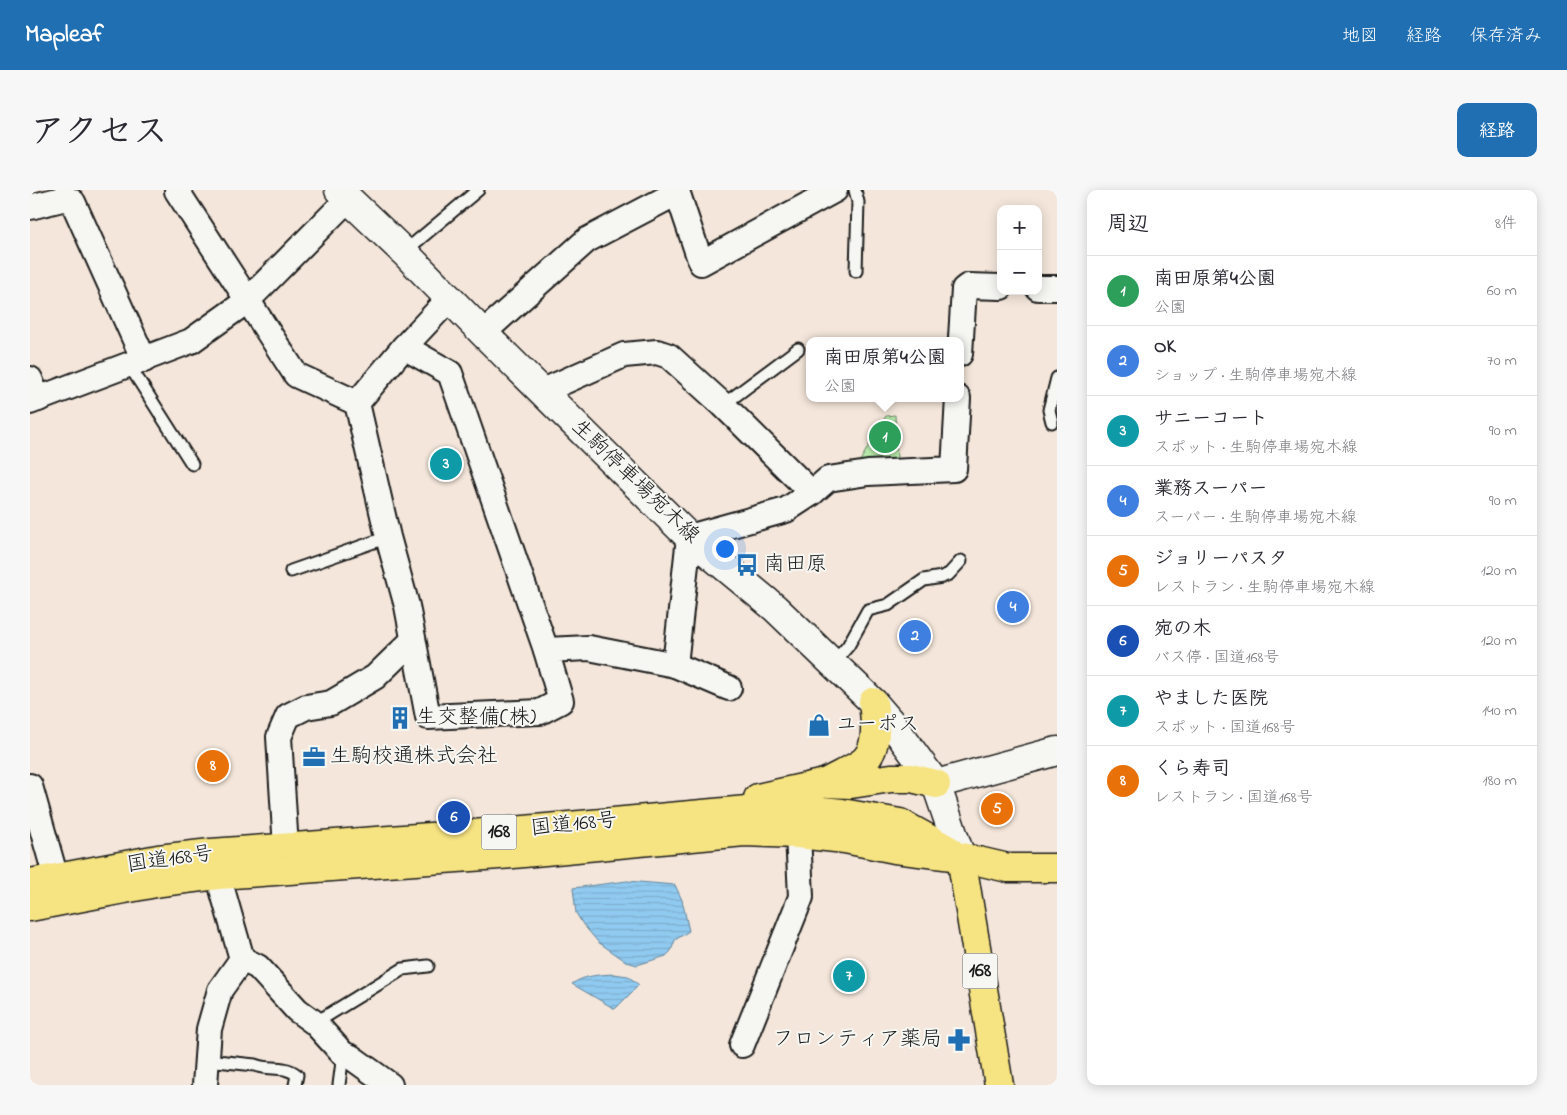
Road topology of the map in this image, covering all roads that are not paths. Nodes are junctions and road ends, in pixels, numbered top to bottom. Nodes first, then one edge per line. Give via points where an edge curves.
1 (176, 190) edge
2 (478, 190) edge
3 (835, 190) edge
4 (855, 190) edge
5 (667, 193) edge
6 (344, 194) edge
7 (30, 207) edge
8 (404, 252) junction
9 (856, 270) dead end
10 (997, 286) edge
11 (1042, 288) edge
12 (1057, 288) edge
13 (450, 298) junction
14 (247, 301) junction
15 (483, 333) junction
16 (961, 337) edge
17 (404, 347) junction
18 (798, 349) dead end
19 (136, 362) junction
20 (1057, 378) edge
21 (543, 391) junction
22 (33, 394) edge
23 (958, 402) edge
24 (357, 403) junction
25 (723, 405) junction
26 (1052, 422) dead end
27 (192, 464) dead end
28 (812, 493) junction
29 (388, 537) junction
30 (689, 537) junction
31 (961, 561) dead end
32 (291, 571) dead end
33 (413, 640) junction
34 (546, 650) junction
35 (833, 663) junction
36 (675, 665) junction
37 (729, 688) dead end
38 (873, 702) junction
39 (1057, 751) edge
40 (826, 783) junction
41 (936, 784) junction
42 (30, 786) edge
43 (676, 816) junction
44 (798, 834) junction
45 (961, 857) junction
46 (288, 860) junction
47 (216, 864) junction
48 (1057, 868) edge
49 (43, 880) edge
50 (30, 907) edge
51 (242, 958) junction
52 (428, 966) dead end
53 (315, 1023) junction
54 (742, 1045) dead end
55 (344, 1054) junction
56 (207, 1060) junction
57 (205, 1085) edge
58 (295, 1085) edge
59 (339, 1085) edge
60 (390, 1085) edge
61 (1000, 1085) edge

1 - 14 street
2 - 8 lane
3 - 5 street via 701,263 678,194
4 - 9 lane via 858,202
5 - 15 street via 587,240
6 - 8 main road, 生駒停車場宛木線
6 - 14 street
7 - 19 street via 66,198 73,202
8 - 13 main road, 生駒停車場宛木線
10 - 16 street via 968,286 964,289
11 - 12 street
13 - 15 main road, 生駒停車場宛木線
13 - 17 street
14 - 19 street via 191,341
14 - 24 street via 296,375
15 - 21 main road, 生駒停車場宛木線
17 - 24 street
17 - 34 street via 450,373
18 - 25 lane
19 - 22 street
19 - 27 lane
20 - 26 lane via 1049,410
21 - 25 street via 624,355 657,352 669,356
21 - 30 main road, 生駒停車場宛木線
23 - 28 street via 954,469 828,479
24 - 29 street
25 - 28 street
28 - 30 street via 786,510
29 - 32 lane
29 - 33 street
30 - 35 main road, 生駒停車場宛木線 via 775,608
30 - 36 street
31 - 35 lane via 942,578 924,580 888,605 868,610 848,646
33 - 34 street via 428,717 540,712 561,701
33 - 46 street via 375,677 331,704 306,708 288,716 279,737
34 - 36 street via 589,648
35 - 38 main road, 生駒停車場宛木線
36 - 37 street
38 - 40 highway via 876,729 865,760
38 - 41 main road, 生駒停車場宛木線
39 - 41 main road
40 - 41 highway via 850,784 904,778
40 - 43 highway
41 - 45 main road, 生駒停車場宛木線
42 - 49 street
43 - 45 highway, 国道168号 / 168 via 801,809 842,813 900,823
43 - 46 highway, 国道168号 / 168 via 512,831
44 - 45 highway, 国道168号 / 168
44 - 46 highway, 国道168号 / 168 via 744,832 513,854
44 - 54 street via 801,897
45 - 48 highway, 国道168号 / 168 via 1008,868
45 - 61 highway, 168
46 - 47 highway, 国道168号 / 168
47 - 49 highway, 国道168号 / 168 via 158,859
47 - 50 highway, 国道168号 / 168 via 160,882
47 - 51 street
51 - 53 street via 258,968 297,1010
51 - 56 street via 220,990 210,1029
52 - 53 lane via 403,969
53 - 55 street
55 - 59 lane
55 - 60 street
56 - 57 street
56 - 58 lane via 290,1070 297,1075

